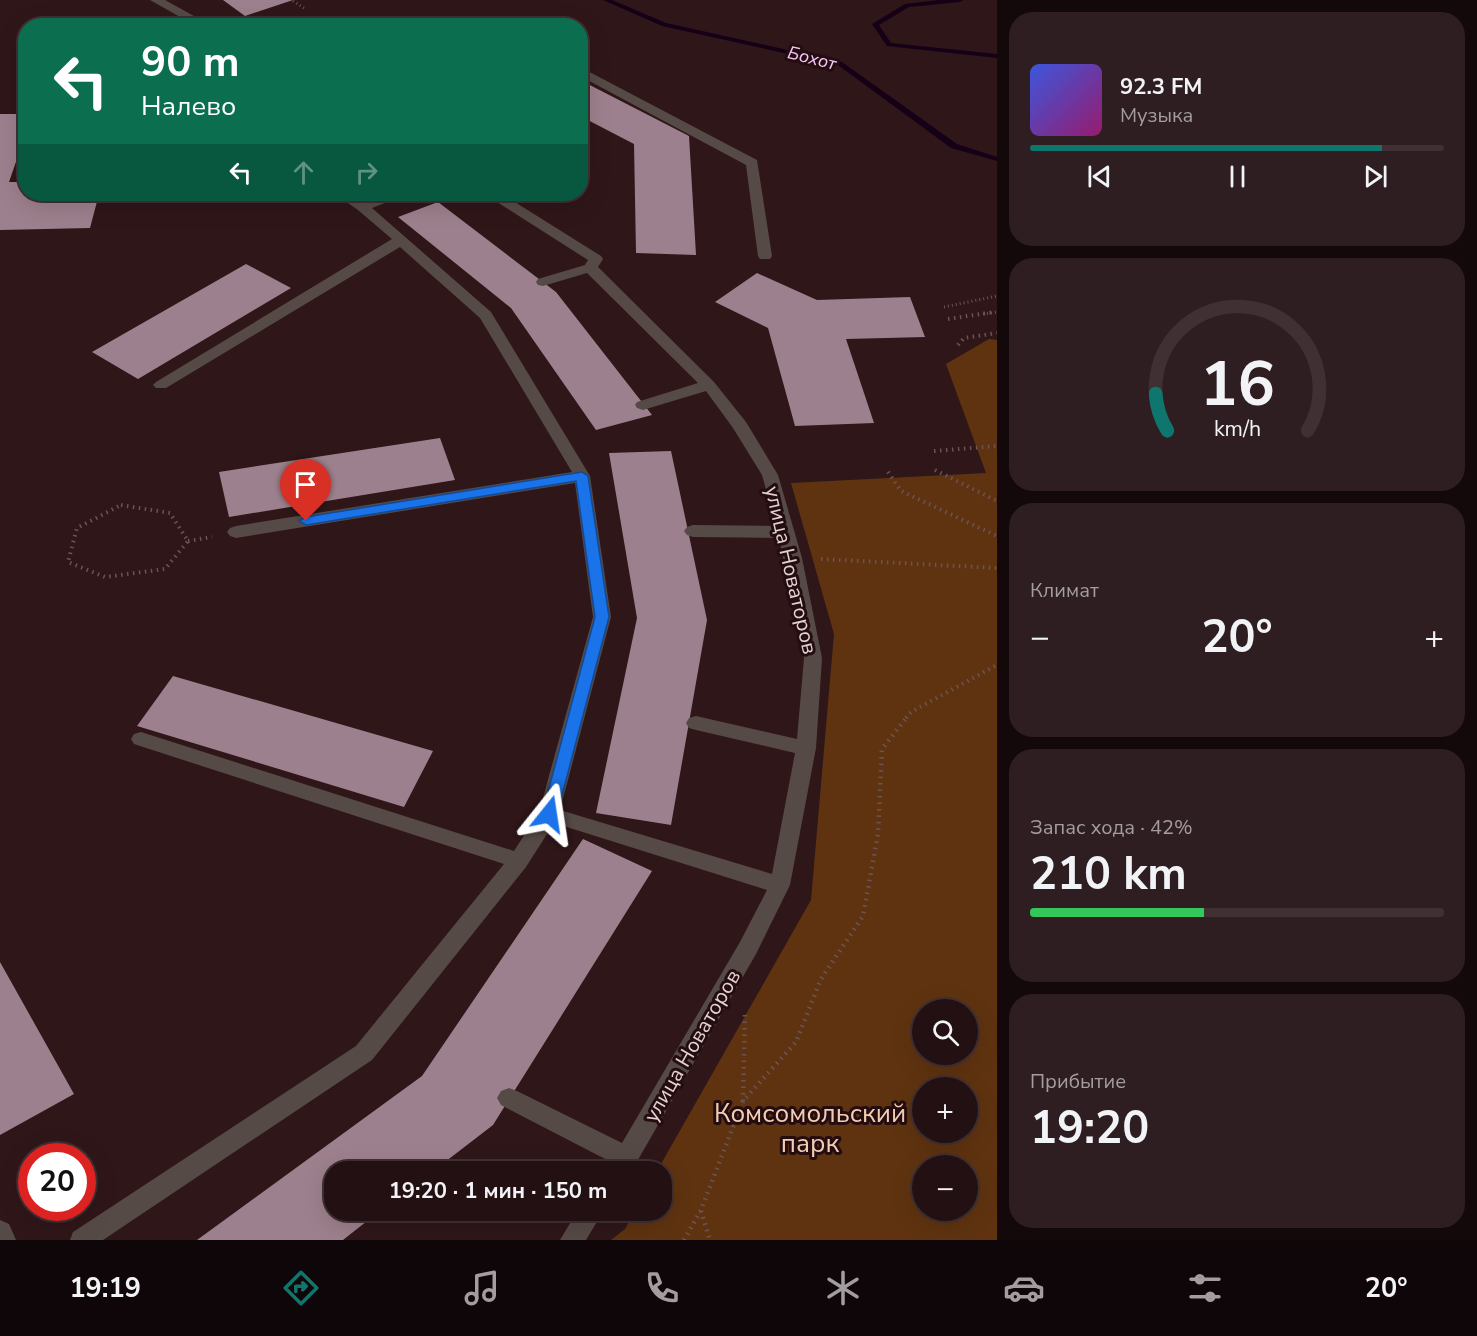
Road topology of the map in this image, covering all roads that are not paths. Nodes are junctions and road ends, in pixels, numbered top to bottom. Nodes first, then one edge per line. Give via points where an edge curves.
1 (156, 0) edge
2 (191, 18) edge
3 (588, 75) edge
4 (353, 201) edge
5 (378, 201) edge
6 (505, 201) edge
7 (363, 207) junction
8 (402, 240) junction
9 (765, 255) dead end
10 (590, 268) junction
11 (543, 282) dead end
12 (709, 385) junction
13 (161, 386) dead end
14 (644, 405) dead end
15 (582, 476) junction
16 (693, 531) dead end
17 (236, 532) road end
18 (786, 532) junction
19 (696, 723) dead end
20 (141, 739) dead end
21 (806, 748) junction
22 (549, 814) junction
23 (519, 861) junction
24 (780, 885) junction
25 (509, 1098) dead end
26 (616, 1161) edge
27 (625, 1161) edge
28 (585, 1221) edge
29 (0, 1232) edge
30 (4, 1240) edge
31 (82, 1240) edge
32 (572, 1240) edge

1 - 2 street
3 - 9 street via 752,163
4 - 7 street
5 - 7 street
6 - 10 street, улица Новаторов via 596,259
7 - 8 street
8 - 13 street
8 - 15 street via 486,315
10 - 11 street
10 - 12 street, улица Новаторов
12 - 14 street
12 - 18 street, улица Новаторов via 770,475
15 - 17 street
15 - 22 street via 602,617
16 - 18 street
18 - 21 street, улица Новаторов via 813,658
19 - 21 street
20 - 23 street
21 - 24 street, улица Новаторов
22 - 23 street
22 - 24 street
23 - 31 street via 364,1053
24 - 27 street, улица Новаторов
25 - 26 street
28 - 32 street
29 - 30 street

